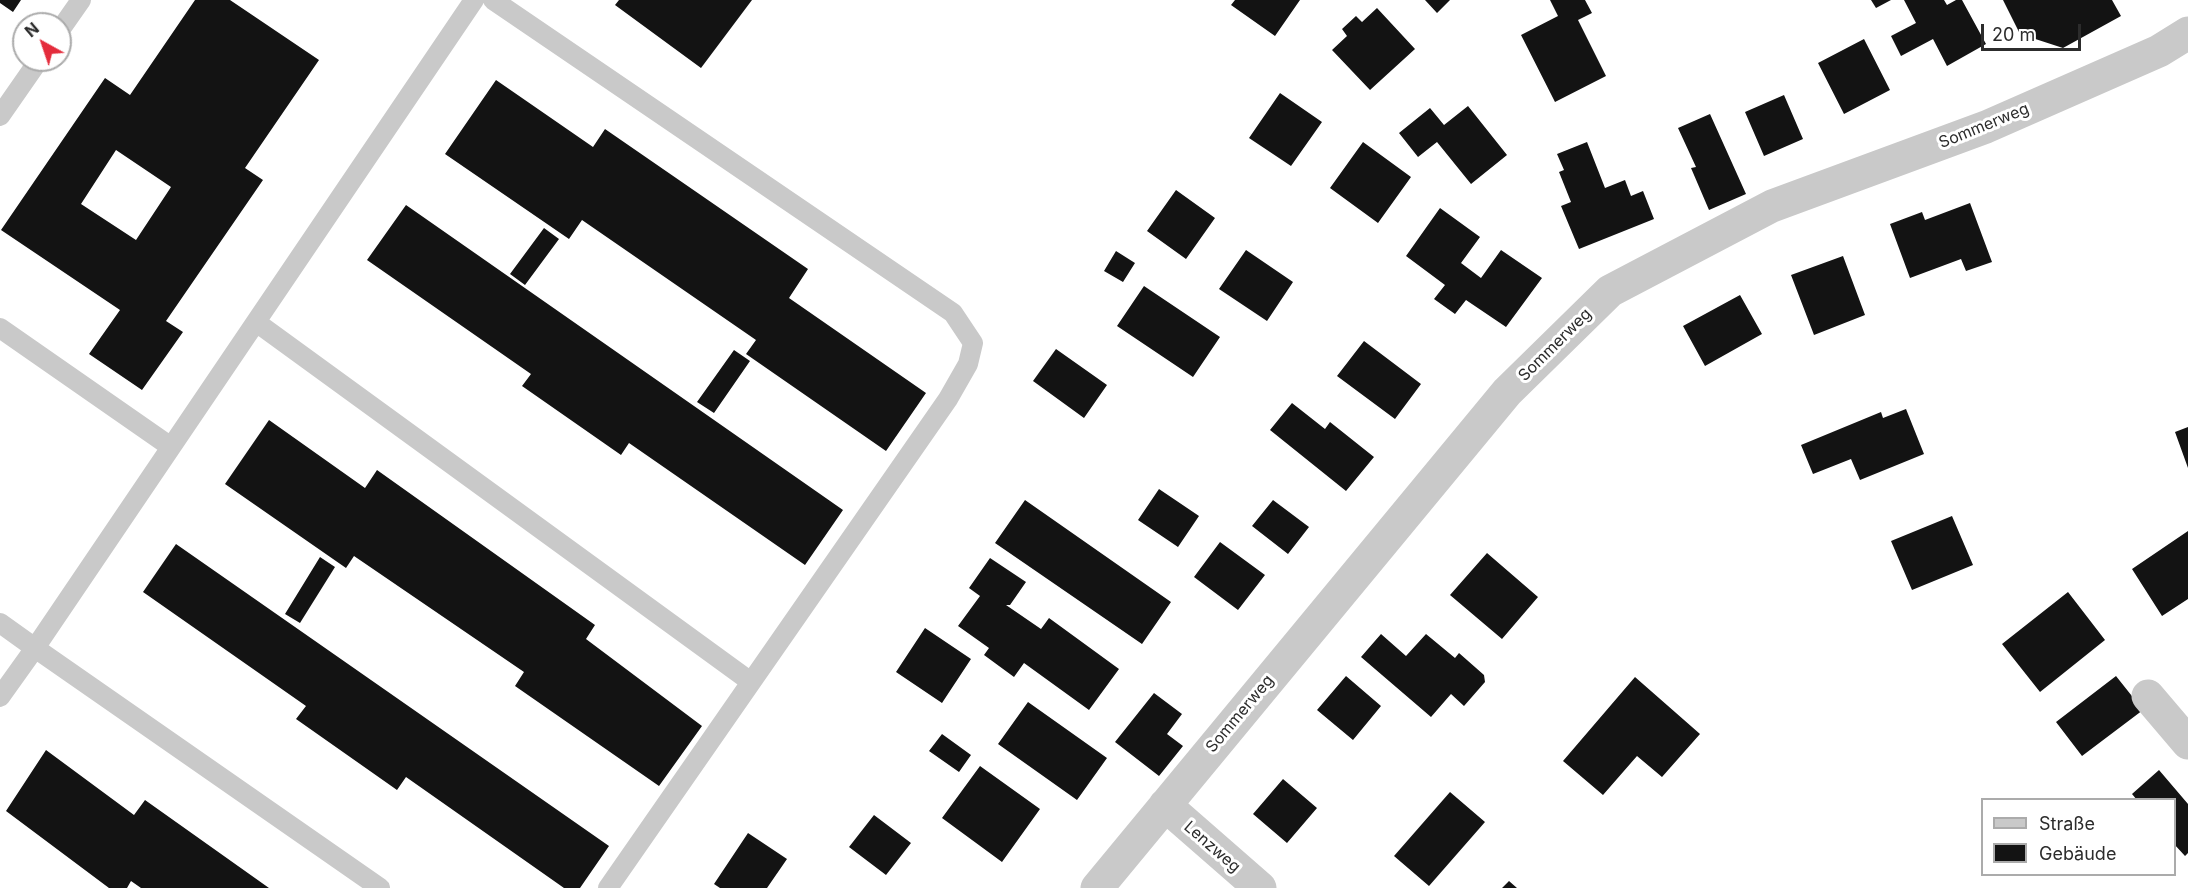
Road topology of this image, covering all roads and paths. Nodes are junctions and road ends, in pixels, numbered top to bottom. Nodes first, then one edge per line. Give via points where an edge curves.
1 (81, 0) edge
2 (474, 0) edge
3 (493, 0) edge
4 (72, 13) edge
5 (2188, 33) edge
6 (31, 72) edge
7 (0, 116) edge
8 (256, 322) junction
9 (0, 328) edge
10 (171, 447) junction
11 (0, 622) edge
12 (35, 648) junction
13 (752, 682) junction
14 (2148, 696) dead end
15 (0, 697) edge
16 (2188, 742) edge
17 (1165, 805) junction
18 (380, 888) edge
19 (608, 888) edge
20 (1096, 888) edge
21 (1260, 888) edge

1 - 4 lane
2 - 8 lane
3 - 13 lane via 953,314 973,343 968,364 948,399
5 - 17 street, Sommerweg via 2159,51 1986,127 1772,206 1610,291 1508,392
6 - 7 lane
8 - 10 lane
8 - 13 lane
9 - 10 lane
10 - 12 lane
11 - 12 lane
12 - 15 lane
12 - 18 lane
13 - 19 lane
14 - 16 street
17 - 20 street, Sommerweg
17 - 21 street, Lenzweg

